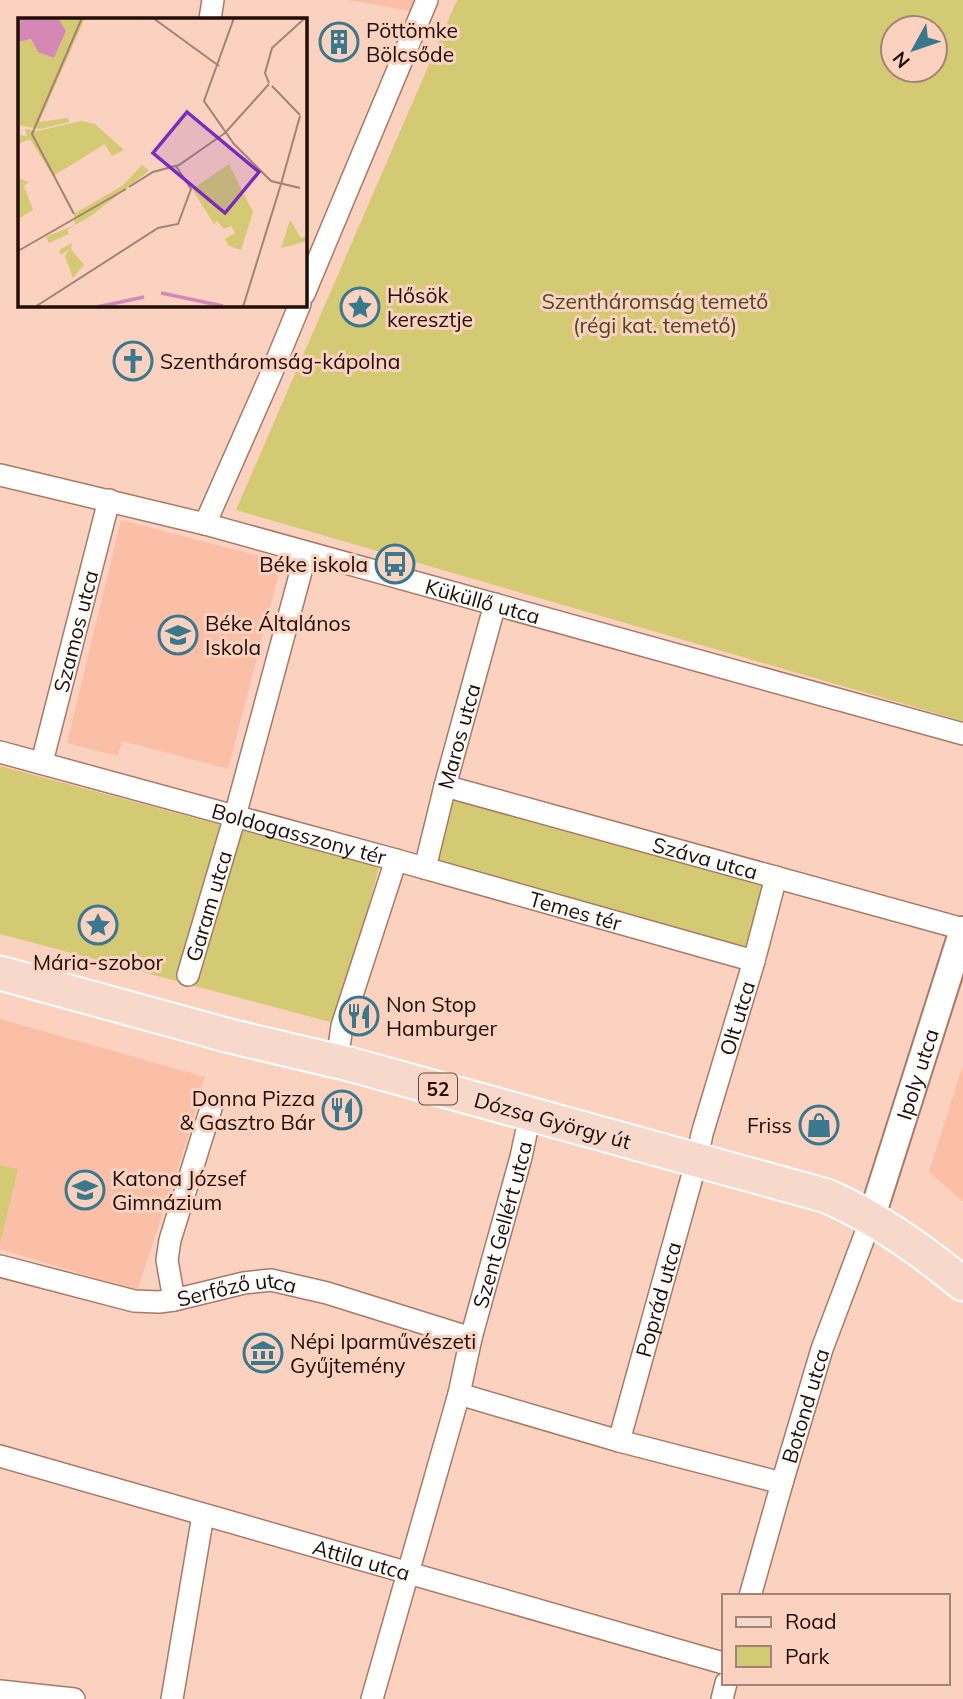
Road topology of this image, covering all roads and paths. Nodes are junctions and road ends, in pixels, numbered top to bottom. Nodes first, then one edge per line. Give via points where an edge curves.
1 (213, 0) edge
2 (427, 0) edge
3 (210, 18) edge
4 (306, 289) edge
5 (299, 306) edge
6 (0, 475) edge
7 (109, 500) junction
8 (205, 524) junction
9 (306, 553) junction
10 (495, 604) junction
11 (963, 734) edge
12 (0, 752) edge
13 (42, 762) junction
14 (445, 786) junction
15 (235, 817) junction
16 (396, 860) junction
17 (425, 868) junction
18 (776, 877) junction
19 (963, 929) edge
20 (754, 961) junction
21 (0, 973) edge
22 (188, 975) dead end
23 (337, 1061) junction
24 (212, 1105) dead end
25 (530, 1115) junction
26 (697, 1159) junction
27 (871, 1219) junction
28 (0, 1266) edge
29 (963, 1284) edge
30 (174, 1300) junction
31 (471, 1338) junction
32 (459, 1394) junction
33 (620, 1441) junction
34 (0, 1456) edge
35 (782, 1483) junction
36 (203, 1515) junction
37 (408, 1572) junction
38 (751, 1594) edge
39 (722, 1663) edge
40 (0, 1691) edge
41 (23, 1697) edge
42 (74, 1699) edge
43 (172, 1699) edge
44 (372, 1699) edge

1 - 3 street
2 - 4 street
5 - 8 street
6 - 7 street, Küküllő utca
7 - 8 street, Küküllő utca
7 - 13 street, Szamos utca
8 - 9 street, Küküllő utca
9 - 10 street, Küküllő utca
9 - 15 street, Garam utca
10 - 11 street, Küküllő utca
10 - 14 street, Maros utca
12 - 13 street, Boldogasszony tér
13 - 15 street, Boldogasszony tér
14 - 17 street, Maros utca
14 - 18 street, Száva utca
15 - 16 street, Boldogasszony tér
15 - 22 street, Garam utca
16 - 17 street, Temes tér
16 - 23 street, Boldogasszony tér via 342,1026
17 - 20 street, Temes tér
18 - 19 street, Száva utca
18 - 20 street, Olt utca
19 - 27 street, Ipoly utca
20 - 26 street, Olt utca
21 - 23 main road, Dózsa György út / 52
23 - 25 main road, Dózsa György út / 52
24 - 30 street via 170,1240 167,1260
25 - 26 main road, Dózsa György út / 52
25 - 31 street, Szent Gellért utca
26 - 27 main road, Dózsa György út / 52 via 827,1196
26 - 33 street, Poprád utca
27 - 29 main road, Dózsa György út / 52
27 - 35 street, Botond utca via 822,1349
28 - 30 street, Serfőző utca via 134,1301
30 - 31 street, Serfőző utca via 271,1280
31 - 32 street, Szent Gellért utca
32 - 33 street
32 - 37 street, Szent Gellért utca
33 - 35 street
34 - 36 street, Attila utca
35 - 38 street, Botond utca
36 - 37 street, Attila utca
36 - 43 street
37 - 39 street, Attila utca
37 - 44 street, Szent Gellért utca
40 - 41 street
41 - 42 street

